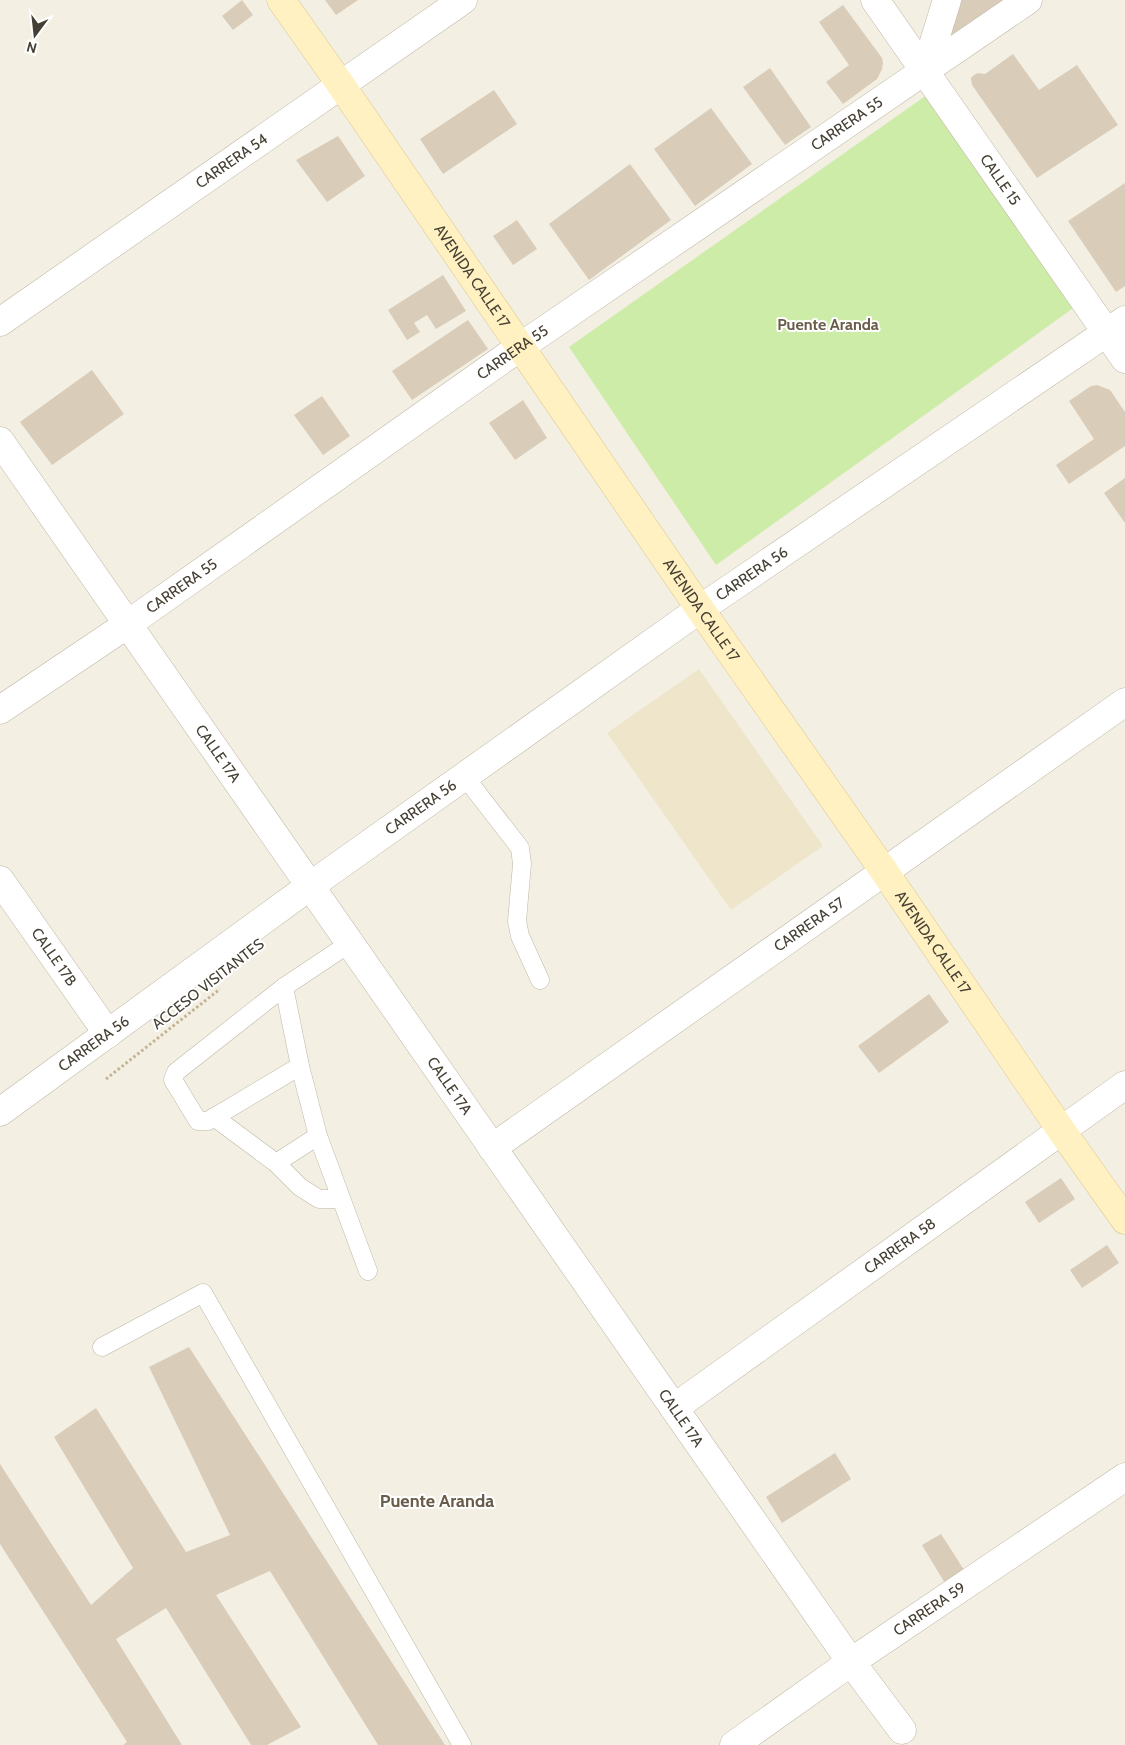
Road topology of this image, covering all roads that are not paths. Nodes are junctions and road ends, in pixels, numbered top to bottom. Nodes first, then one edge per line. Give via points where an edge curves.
1 (281, 0) edge
2 (463, 0) edge
3 (875, 0) edge
4 (947, 0) edge
5 (1028, 0) edge
6 (925, 71) junction
7 (341, 85) junction
8 (0, 322) edge
9 (1116, 327) edge
10 (520, 347) junction
11 (1125, 360) edge
12 (0, 441) edge
13 (700, 609) junction
14 (128, 624) junction
15 (1125, 702) edge
16 (0, 710) edge
17 (465, 777) junction
18 (884, 871) junction
19 (0, 880) edge
20 (310, 886) junction
21 (350, 943) junction
22 (540, 980) dead end
23 (284, 987) junction
24 (108, 1034) junction
25 (300, 1066) junction
26 (1125, 1085) edge
27 (0, 1112) edge
28 (214, 1117) junction
29 (1061, 1130) junction
30 (318, 1136) junction
31 (492, 1148) junction
32 (276, 1163) junction
33 (341, 1199) junction
34 (1125, 1220) edge
35 (368, 1271) dead end
36 (102, 1347) dead end
37 (674, 1408) junction
38 (1125, 1477) edge
39 (851, 1662) junction
40 (902, 1730) dead end
41 (462, 1745) edge
42 (734, 1745) edge

1 - 7 street, AVENIDA CALLE 17
2 - 7 street, CARRERA 54
3 - 6 street, CALLE 15
4 - 6 street
5 - 6 street, CARRERA 55
6 - 9 street, CALLE 15
6 - 10 street, CARRERA 55
7 - 8 street, CARRERA 54
7 - 10 street, AVENIDA CALLE 17
9 - 11 street, CALLE 15
9 - 13 street, CARRERA 56
10 - 13 street, AVENIDA CALLE 17
10 - 14 street, CARRERA 55
12 - 14 street, CALLE 17A
13 - 17 street, CARRERA 56
13 - 18 street, AVENIDA CALLE 17
14 - 16 street, CARRERA 55
14 - 20 street, CALLE 17A
15 - 18 street, CARRERA 57
17 - 20 street, CARRERA 56
17 - 22 lane via 520,848 522,864 517,920 520,936
18 - 29 street, AVENIDA CALLE 17
18 - 31 street, CARRERA 57
19 - 24 street, CALLE 17B
20 - 21 street, CALLE 17A
20 - 24 street, CARRERA 56
21 - 23 lane
21 - 31 street, CALLE 17A
23 - 25 lane
23 - 28 lane via 176,1072 173,1080 198,1121
24 - 27 street, CARRERA 56
25 - 28 lane
25 - 30 lane
26 - 29 street, CARRERA 58
28 - 32 lane
29 - 34 street, AVENIDA CALLE 17
29 - 37 street, CARRERA 58
30 - 32 lane
30 - 33 lane
31 - 37 street, CALLE 17A
32 - 33 lane via 300,1187 319,1199
33 - 35 lane
36 - 41 lane via 203,1293
37 - 39 street, CALLE 17A
38 - 39 street, CARRERA 59
39 - 40 street, CALLE 17A
39 - 42 street, CARRERA 59

